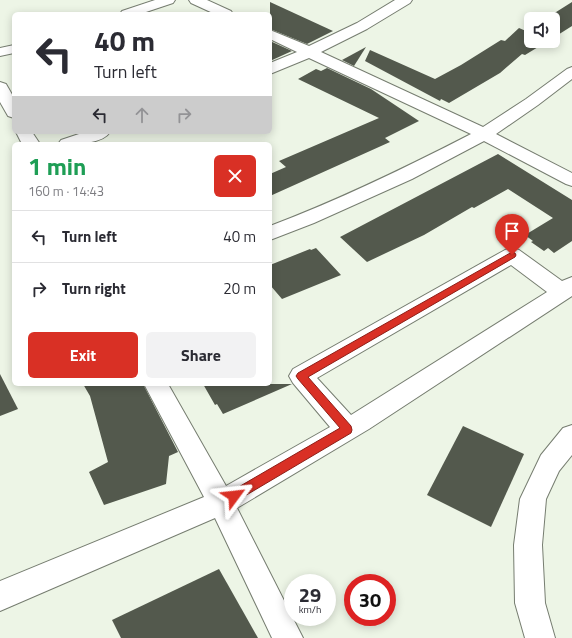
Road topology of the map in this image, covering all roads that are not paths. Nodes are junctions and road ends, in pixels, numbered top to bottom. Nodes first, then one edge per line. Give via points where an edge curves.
1 (168, 0) edge
2 (196, 0) edge
3 (405, 0) edge
4 (133, 12) edge
5 (222, 12) edge
6 (272, 35) edge
7 (12, 49) edge
8 (0, 52) edge
9 (309, 52) junction
10 (272, 68) edge
11 (572, 72) edge
12 (0, 87) edge
13 (12, 109) edge
14 (96, 134) edge
15 (484, 134) junction
16 (72, 142) edge
17 (572, 180) edge
18 (272, 232) edge
19 (567, 288) edge
20 (157, 386) edge
21 (347, 430) junction
22 (572, 436) edge
23 (221, 503) junction
24 (0, 596) edge
25 (288, 638) edge
26 (540, 638) edge

1 - 4 street
2 - 5 street
3 - 9 street via 362,26
6 - 9 street
7 - 8 street
9 - 10 street
9 - 15 street
11 - 15 street
12 - 13 street
14 - 16 street
15 - 17 street
15 - 18 street via 406,175
19 - 21 street
19 - 21 street via 512,255 301,376
20 - 23 street
21 - 23 street
22 - 26 street via 550,463 533,500 528,545 530,603
23 - 24 street
23 - 25 street

